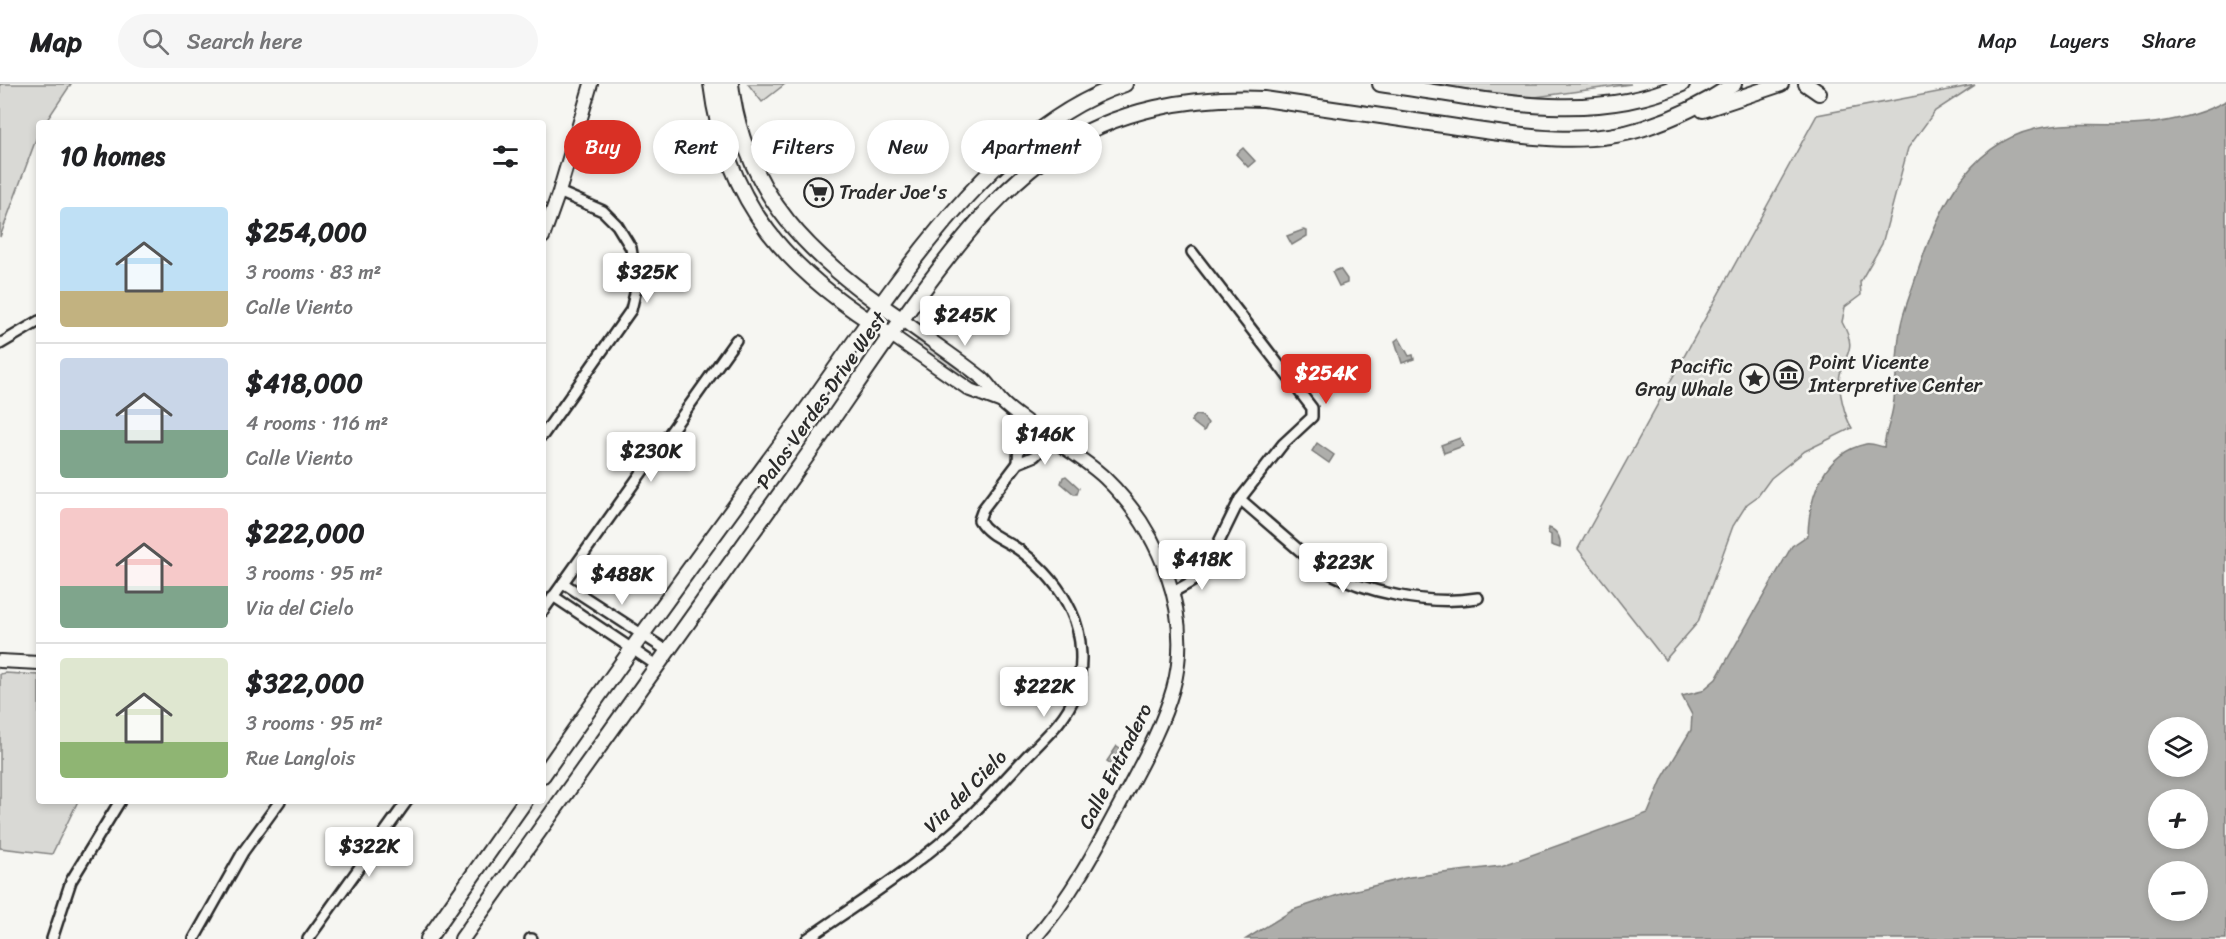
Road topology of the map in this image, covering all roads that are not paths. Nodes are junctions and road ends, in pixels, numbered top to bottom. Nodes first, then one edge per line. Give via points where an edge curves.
1 (591, 84) edge
2 (711, 84) edge
3 (720, 84) edge
4 (731, 84) edge
5 (1125, 84) edge
6 (1380, 84) edge
7 (1682, 84) edge
8 (1734, 84) edge
9 (1778, 84) edge
10 (1806, 84) edge
11 (1819, 93) dead end
12 (1643, 129) junction
13 (741, 136) junction
14 (559, 192) junction
15 (546, 229) edge
16 (1192, 252) dead end
17 (881, 305) junction
18 (901, 319) junction
19 (869, 322) junction
20 (36, 323) edge
21 (890, 334) junction
22 (736, 340) dead end
23 (0, 344) edge
24 (1003, 403) junction
25 (1031, 425) junction
26 (546, 431) edge
27 (1051, 438) junction
28 (1018, 463) junction
29 (1240, 500) junction
30 (1204, 561) junction
31 (1165, 570) junction
32 (563, 583) junction
33 (1173, 592) junction
34 (554, 596) junction
35 (1478, 598) dead end
36 (546, 607) edge
37 (641, 635) junction
38 (631, 649) junction
39 (666, 650) junction
40 (0, 661) edge
41 (36, 663) edge
42 (656, 665) junction
43 (546, 771) edge
44 (118, 804) edge
45 (278, 804) edge
46 (405, 804) edge
47 (523, 804) edge
48 (52, 939) edge
49 (194, 939) edge
50 (308, 939) edge
51 (428, 939) edge
52 (462, 939) edge
53 (807, 939) edge
54 (1034, 939) edge

1 - 14 street
2 - 19 main road via 724,152 757,218 801,270
3 - 13 main road via 727,126 733,134
4 - 13 main road
5 - 17 main road, Palos Verdes Drive West via 1097,93 998,163 941,225
6 - 7 main road via 1542,107 1604,106
8 - 12 main road, Palos Verdes Drive West via 1714,98
9 - 12 main road
10 - 11 main road
12 - 18 main road, Palos Verdes Drive West via 1558,138 1518,136 1264,99 1211,99 1167,105 1083,135 1057,149 1016,181 972,226
13 - 17 main road via 756,175 784,219 825,261
14 - 15 street
14 - 26 street via 603,211 618,225 631,248 637,285 631,310
16 - 29 street via 1312,408 1312,417 1283,444
17 - 18 main road
17 - 19 main road, Palos Verdes Drive West
18 - 21 main road, Palos Verdes Drive West
18 - 24 street via 984,380
19 - 21 main road
19 - 37 main road, Palos Verdes Drive West
20 - 23 street
21 - 24 street via 970,390
21 - 39 main road, Palos Verdes Drive West
22 - 32 street
24 - 25 street, Calle Entradero
25 - 27 street, Calle Entradero
25 - 28 street, Via del Cielo via 1018,441
27 - 28 street, Via del Cielo via 1035,456
27 - 31 street, Calle Entradero via 1104,476 1125,498 1145,527
28 - 53 street, Via del Cielo via 979,520 985,530 1021,551 1053,580 1071,611 1081,647 1074,697 1053,728 953,832 918,862
29 - 30 street via 1217,546
29 - 35 street via 1322,569 1337,577 1399,595 1462,601
30 - 31 street via 1187,561
30 - 33 street via 1192,581
31 - 33 street, Calle Entradero
32 - 34 street
32 - 37 street
33 - 54 street, Calle Entradero via 1178,655 1166,712 1109,824 1060,905
34 - 36 street
34 - 38 street
37 - 38 main road, Palos Verdes Drive West
37 - 39 street
38 - 42 street
38 - 43 main road, Palos Verdes Drive West
39 - 42 main road, Palos Verdes Drive West
40 - 41 street
42 - 52 main road, Palos Verdes Drive West
44 - 48 street via 71,881
45 - 49 street via 243,852
46 - 50 street
47 - 51 main road

